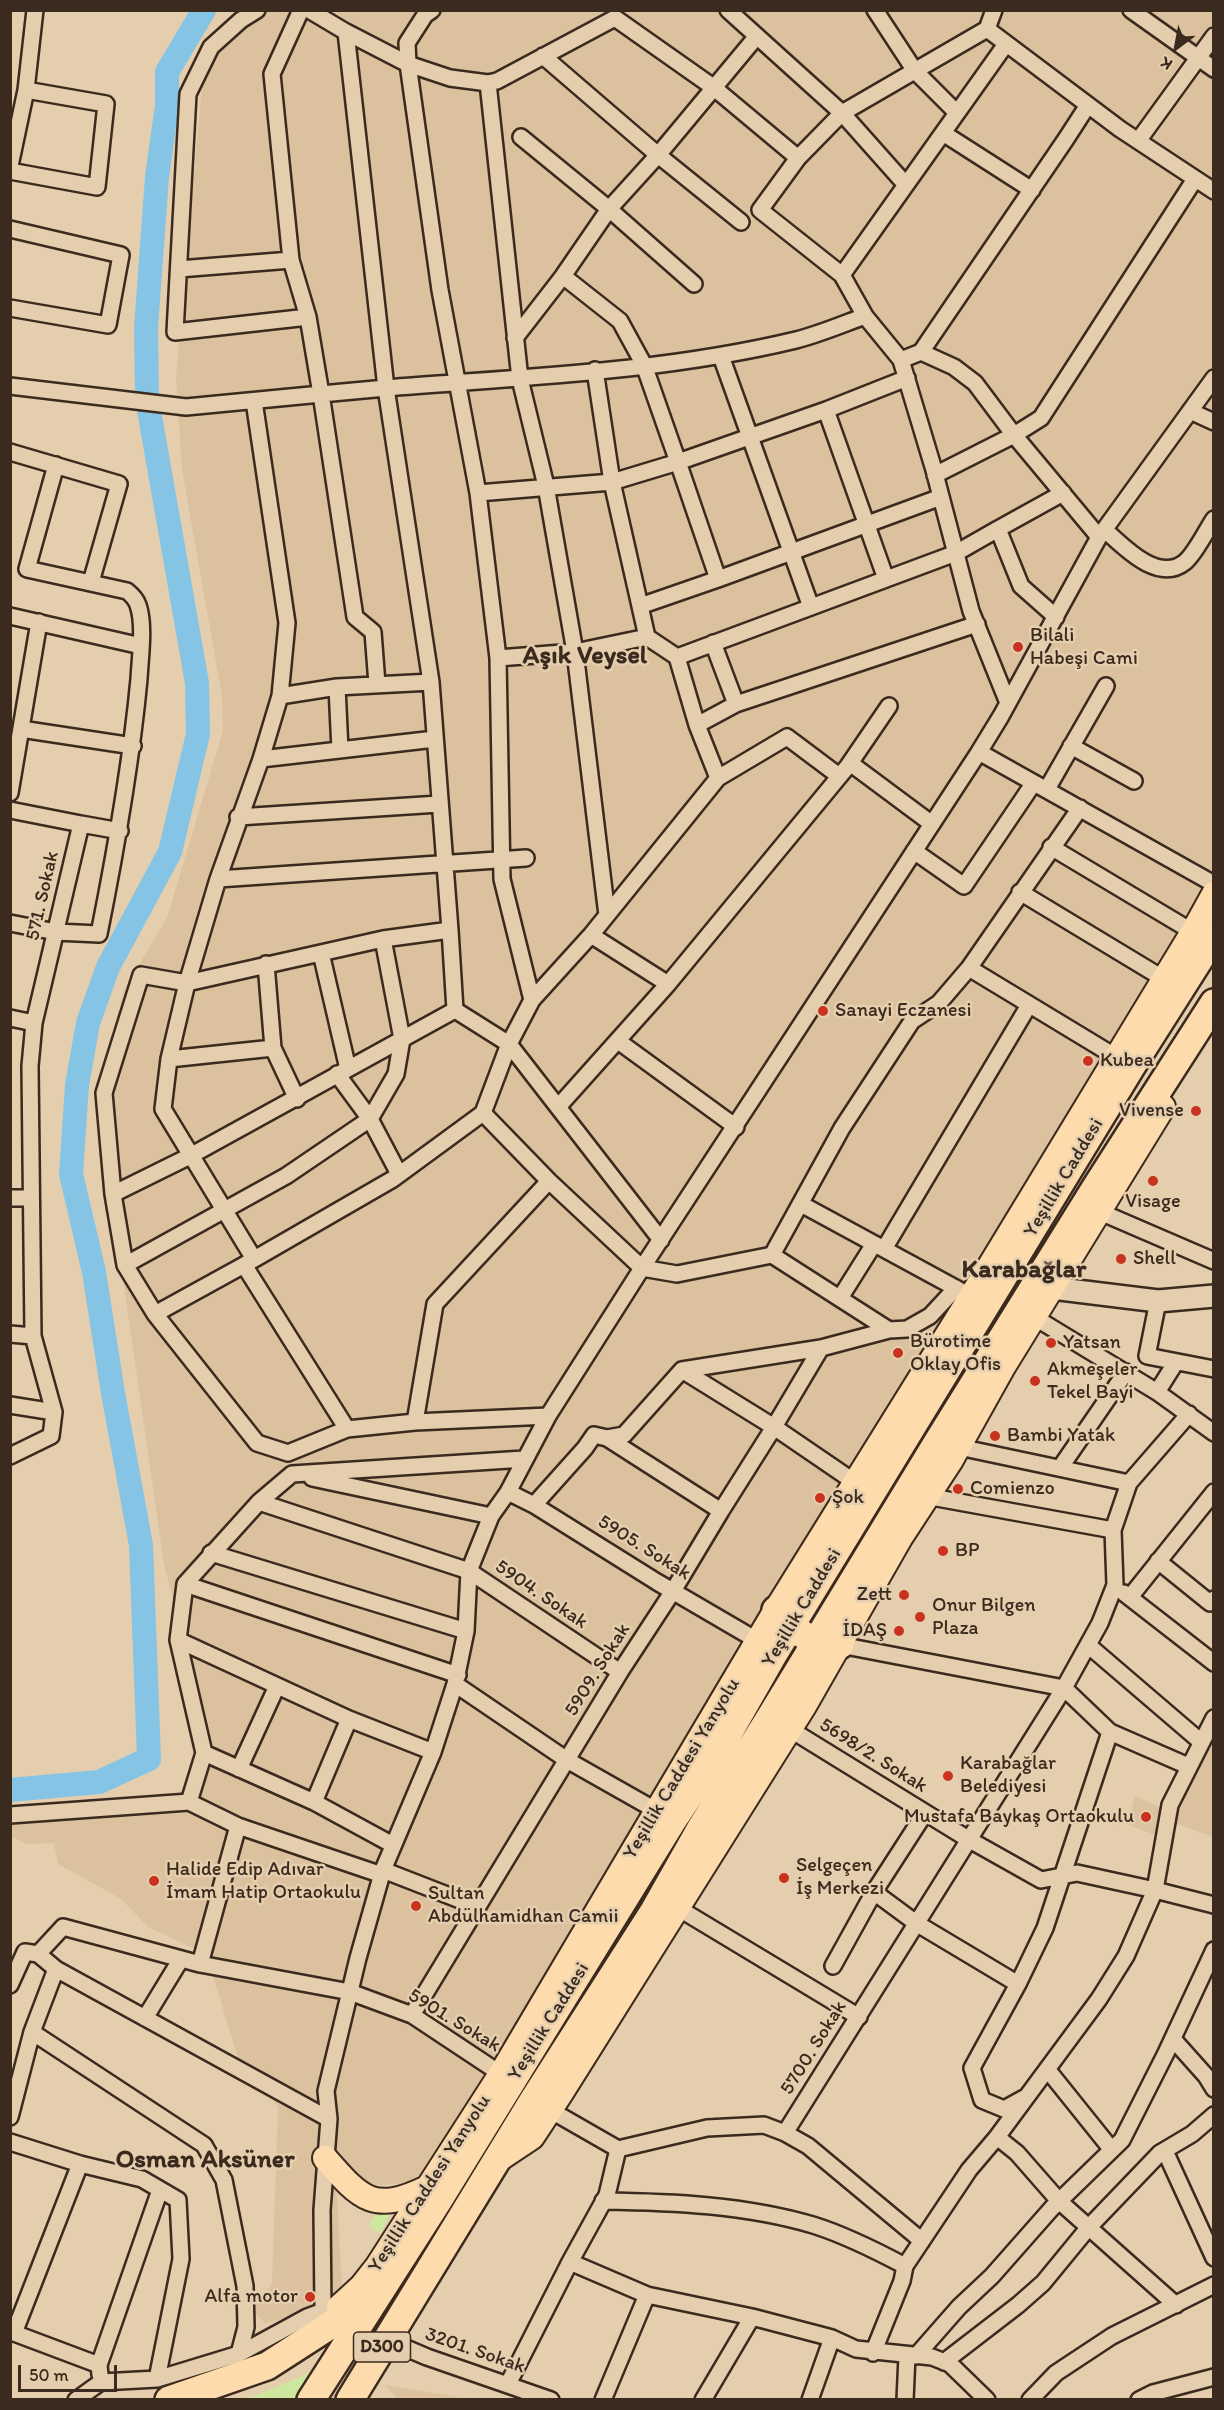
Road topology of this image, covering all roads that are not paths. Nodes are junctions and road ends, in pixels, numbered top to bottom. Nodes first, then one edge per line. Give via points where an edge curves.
1 (35, 10) edge
2 (257, 10) edge
3 (301, 10) edge
4 (309, 10) edge
5 (432, 10) edge
6 (631, 10) edge
7 (728, 10) edge
8 (875, 10) edge
9 (994, 10) edge
10 (1131, 10) edge
11 (615, 18) junction
12 (987, 29) junction
13 (346, 32) junction
14 (757, 36) junction
15 (1214, 36) edge
16 (1006, 44) junction
17 (543, 56) junction
18 (1198, 58) junction
19 (408, 63) junction
20 (1214, 69) edge
21 (915, 71) junction
22 (488, 83) junction
23 (713, 87) junction
24 (26, 90) junction
25 (1088, 105) junction
26 (842, 113) junction
27 (957, 113) junction
28 (14, 129) edge
29 (943, 133) junction
30 (521, 137) dead end
31 (1138, 141) junction
32 (658, 155) junction
33 (798, 158) junction
34 (10, 166) edge
35 (10, 171) edge
36 (1195, 179) junction
37 (906, 185) junction
38 (1032, 190) junction
39 (1214, 191) edge
40 (609, 209) junction
41 (741, 222) dead end
42 (10, 229) edge
43 (291, 260) junction
44 (179, 269) junction
45 (842, 275) junction
46 (563, 276) junction
47 (694, 284) dead end
48 (10, 308) edge
49 (865, 316) junction
50 (308, 317) junction
51 (514, 338) junction
52 (921, 352) junction
53 (722, 356) junction
54 (902, 360) junction
55 (644, 365) junction
56 (595, 370) junction
57 (907, 378) junction
58 (1214, 378) edge
59 (520, 379) junction
60 (457, 382) junction
61 (10, 386) edge
62 (386, 388) junction
63 (321, 394) junction
64 (254, 401) junction
65 (826, 410) junction
66 (1190, 411) junction
67 (1214, 422) edge
68 (1014, 435) junction
69 (751, 437) junction
70 (10, 452) edge
71 (678, 462) junction
72 (56, 465) junction
73 (935, 475) junction
74 (612, 482) junction
75 (546, 486) junction
76 (478, 493) junction
77 (1063, 494) junction
78 (941, 497) junction
79 (1214, 519) edge
80 (867, 525) junction
81 (998, 529) junction
82 (1102, 534) junction
83 (792, 552) junction
84 (956, 553) junction
85 (718, 579) junction
86 (886, 579) junction
87 (91, 582) junction
88 (640, 606) junction
89 (811, 607) junction
90 (10, 616) edge
91 (1056, 617) junction
92 (39, 622) junction
93 (977, 624) junction
94 (647, 637) junction
95 (713, 643) junction
96 (141, 646) junction
97 (575, 652) junction
98 (677, 657) junction
99 (498, 658) junction
100 (430, 682) junction
101 (377, 684) junction
102 (1106, 686) dead end
103 (337, 687) junction
104 (280, 696) junction
105 (1008, 703) junction
106 (736, 704) junction
107 (889, 706) dead end
108 (697, 725) junction
109 (21, 729) junction
110 (435, 739) junction
111 (133, 746) junction
112 (1071, 746) junction
113 (340, 750) junction
114 (979, 752) junction
115 (261, 759) junction
116 (850, 763) junction
117 (839, 776) junction
118 (718, 778) junction
119 (1134, 781) dead end
120 (1040, 786) junction
121 (10, 793) edge
122 (439, 804) junction
123 (1080, 808) junction
124 (10, 810) edge
125 (238, 817) junction
126 (81, 824) junction
127 (932, 824) junction
128 (120, 831) junction
129 (1051, 848) junction
130 (914, 851) junction
131 (500, 858) junction
132 (526, 858) dead end
133 (444, 864) junction
134 (218, 879) junction
135 (1214, 884) edge
136 (1020, 892) junction
137 (1214, 894) edge
138 (607, 915) junction
139 (10, 923) edge
140 (450, 930) junction
141 (56, 932) junction
142 (1203, 934) edge
143 (591, 935) junction
144 (383, 939) junction
145 (321, 953) junction
146 (266, 964) junction
147 (969, 968) junction
148 (1164, 979) junction
149 (187, 983) junction
150 (668, 984) junction
151 (532, 1000) junction
152 (1214, 1003) edge
153 (1029, 1005) junction
154 (455, 1010) junction
155 (10, 1018) edge
156 (34, 1023) junction
157 (1214, 1028) edge
158 (402, 1039) junction
159 (618, 1041) junction
160 (509, 1044) junction
161 (273, 1048) junction
162 (1116, 1057) junction
163 (169, 1059) junction
164 (343, 1071) junction
165 (297, 1099) junction
166 (558, 1107) junction
167 (483, 1113) junction
168 (370, 1119) junction
169 (736, 1127) junction
170 (190, 1156) junction
171 (399, 1174) junction
172 (549, 1181) junction
173 (113, 1194) junction
174 (10, 1198) edge
175 (31, 1198) junction
176 (801, 1204) junction
177 (224, 1211) junction
178 (1098, 1211) junction
179 (661, 1240) junction
180 (879, 1246) junction
181 (772, 1255) junction
182 (1214, 1261) edge
183 (249, 1262) junction
184 (125, 1265) junction
185 (642, 1268) junction
186 (1052, 1288) junction
187 (964, 1292) junction
188 (1214, 1296) edge
189 (840, 1298) junction
190 (1158, 1302) junction
191 (155, 1314) junction
192 (1034, 1317) junction
193 (889, 1330) junction
194 (10, 1334) edge
195 (33, 1336) junction
196 (821, 1348) junction
197 (1176, 1362) junction
198 (1214, 1369) edge
199 (682, 1370) junction
200 (1126, 1372) junction
201 (1157, 1392) junction
202 (10, 1406) edge
203 (54, 1412) junction
204 (1189, 1414) junction
205 (548, 1416) junction
206 (415, 1422) junction
207 (774, 1427) junction
208 (347, 1429) junction
209 (1214, 1433) edge
210 (607, 1437) junction
211 (958, 1447) junction
212 (10, 1456) edge
213 (524, 1459) junction
214 (1060, 1468) junction
215 (292, 1474) junction
216 (856, 1483) junction
217 (1129, 1483) junction
218 (508, 1492) junction
219 (1214, 1492) edge
220 (926, 1496) junction
221 (259, 1502) junction
222 (534, 1505) junction
223 (721, 1511) junction
224 (491, 1516) junction
225 (1113, 1530) junction
226 (211, 1553) junction
227 (1158, 1561) junction
228 (469, 1571) junction
229 (185, 1584) junction
230 (1115, 1585) junction
231 (673, 1591) junction
232 (1130, 1597) junction
233 (1214, 1599) edge
234 (783, 1619) junction
235 (466, 1631) junction
236 (178, 1640) junction
237 (758, 1641) junction
238 (828, 1643) junction
239 (1088, 1645) junction
240 (1214, 1663) edge
241 (621, 1672) junction
242 (456, 1679) junction
243 (277, 1686) junction
244 (1064, 1688) junction
245 (737, 1697) junction
246 (1214, 1718) edge
247 (349, 1719) junction
248 (780, 1722) junction
249 (1110, 1732) junction
250 (1200, 1741) junction
251 (433, 1752) junction
252 (204, 1753) junction
253 (567, 1760) junction
254 (1188, 1766) junction
255 (239, 1769) junction
256 (189, 1802) junction
257 (314, 1802) junction
258 (657, 1811) junction
259 (925, 1813) junction
260 (10, 1815) edge
261 (238, 1826) junction
262 (968, 1839) junction
263 (393, 1845) junction
264 (383, 1872) junction
265 (1062, 1876) junction
266 (1155, 1890) junction
267 (874, 1892) junction
268 (1214, 1905) edge
269 (478, 1907) junction
270 (678, 1908) junction
271 (916, 1923) junction
272 (1214, 1950) edge
273 (38, 1953) junction
274 (182, 1959) junction
275 (200, 1965) junction
276 (833, 1966) dead end
277 (57, 1970) junction
278 (1018, 1984) junction
279 (10, 1985) edge
280 (350, 1992) junction
281 (412, 2015) junction
282 (859, 2017) junction
283 (145, 2018) junction
284 (32, 2032) junction
285 (1173, 2039) junction
286 (1047, 2069) junction
287 (501, 2074) junction
288 (1214, 2089) edge
289 (1027, 2097) junction
290 (550, 2110) junction
291 (1214, 2115) edge
292 (10, 2117) edge
293 (329, 2120) junction
294 (785, 2133) junction
295 (997, 2138) junction
296 (10, 2142) edge
297 (618, 2149) junction
298 (1112, 2150) junction
299 (1165, 2151) junction
300 (325, 2158) junction
301 (496, 2162) junction
302 (80, 2164) junction
303 (427, 2188) junction
304 (160, 2190) junction
305 (603, 2201) junction
306 (1059, 2201) junction
307 (1089, 2227) junction
308 (922, 2241) junction
309 (1214, 2258) edge
310 (570, 2262) junction
311 (905, 2266) junction
312 (389, 2278) junction
313 (1214, 2286) edge
314 (647, 2295) junction
315 (1176, 2305) junction
316 (322, 2317) junction
317 (752, 2317) junction
318 (832, 2338) junction
319 (387, 2340) junction
320 (873, 2352) junction
321 (240, 2354) junction
322 (912, 2356) junction
323 (944, 2362) junction
324 (99, 2365) junction
325 (1214, 2377) edge
326 (101, 2382) junction
327 (216, 2384) junction
328 (508, 2384) junction
329 (163, 2389) edge
330 (76, 2400) edge
331 (311, 2400) edge
332 (350, 2400) edge
333 (551, 2400) edge
334 (603, 2400) edge
335 (703, 2400) edge
336 (810, 2400) edge
337 (905, 2400) edge
338 (987, 2400) edge
339 (1030, 2400) edge
340 (1139, 2400) edge

1 - 24 street
2 - 44 street via 211,47 189,94
3 - 43 street via 273,74
4 - 13 street
5 - 19 street via 407,43
6 - 11 street
7 - 14 street
8 - 21 street
9 - 12 street
10 - 18 street
11 - 17 street
11 - 23 street
12 - 16 street
12 - 21 street
13 - 19 street
13 - 62 street
14 - 23 street
14 - 26 street
15 - 18 street
16 - 25 street
16 - 27 street
17 - 22 street
17 - 32 street
18 - 20 street
18 - 31 street
19 - 22 street via 450,78
19 - 60 street
21 - 26 street
21 - 27 street
22 - 51 street
23 - 32 street
23 - 33 street
24 - 28 street
24 - 35 street via 106,104 97,187
25 - 31 street
25 - 38 street
26 - 33 street
26 - 37 street
27 - 29 street
28 - 34 street
29 - 37 street
29 - 38 street
30 - 40 street
31 - 36 street
32 - 40 street
32 - 41 street
33 - 45 street via 760,210
36 - 39 street
36 - 68 street via 1041,418
37 - 45 street
38 - 52 street
40 - 46 street
40 - 47 street
42 - 48 street via 121,255 108,325
43 - 44 street
43 - 50 street
44 - 50 street via 175,332
45 - 49 street
46 - 51 street
46 - 55 street via 620,321
49 - 53 street via 799,339
49 - 54 street
50 - 63 street
51 - 59 street
52 - 54 street
52 - 68 street via 954,367 975,383
53 - 55 street
53 - 69 street
54 - 57 street
55 - 56 street
55 - 71 street
56 - 59 street
56 - 74 street
57 - 65 street
57 - 73 street
58 - 66 street
59 - 60 street
59 - 75 street
60 - 62 street
60 - 76 street
61 - 64 street via 186,407
62 - 63 street
62 - 100 street
63 - 64 street
63 - 101 street via 355,617 374,632
64 - 104 street via 286,623
65 - 69 street
65 - 80 street
66 - 67 street
66 - 82 street
68 - 73 street
68 - 77 street
69 - 71 street
69 - 83 street
70 - 72 street
71 - 74 street
71 - 85 street
72 - 87 street via 119,484
72 - 87 street via 27,569
73 - 78 street
74 - 75 street
74 - 88 street
75 - 76 street
75 - 97 street
76 - 99 street
77 - 81 street
77 - 82 street
78 - 80 street
78 - 84 street
79 - 82 street via 1185,562 1172,568 1157,568
80 - 83 street
80 - 86 street
81 - 84 street
81 - 91 street via 1021,586
82 - 91 street
83 - 85 street
83 - 89 street
84 - 86 street
84 - 93 street
85 - 88 street
86 - 89 street
87 - 96 street via 127,591 134,598 139,607
88 - 94 street
89 - 95 street
90 - 92 street
91 - 105 street
92 - 96 street
92 - 109 street
93 - 105 street
93 - 106 street
94 - 97 street
94 - 98 street
95 - 98 street
95 - 106 street
96 - 111 street
97 - 99 street
97 - 138 street
98 - 108 street
99 - 131 street
100 - 101 street
100 - 110 street
101 - 103 street
102 - 112 street
103 - 104 street
103 - 113 street
104 - 115 street
105 - 114 street
106 - 108 street
107 - 116 street
108 - 118 street
109 - 111 street
109 - 121 street
110 - 113 street
110 - 122 street
111 - 128 street
112 - 119 street
112 - 120 street
113 - 115 street
114 - 120 street
114 - 127 street
115 - 125 street
116 - 117 street
116 - 127 street
117 - 118 street via 787,737
117 - 150 street
118 - 138 street
120 - 123 street
120 - 130 street via 964,886
122 - 125 street
122 - 133 street
123 - 129 street
123 - 135 street
124 - 126 street
125 - 134 street
126 - 128 street
126 - 141 street, 571. Sokak
127 - 130 street
128 - 141 street via 99,934
129 - 136 street
129 - 142 street
130 - 169 street
131 - 132 street
131 - 133 street
131 - 151 street
133 - 134 street
133 - 140 street
134 - 149 street
136 - 147 street
136 - 148 street
137 - 142 main road, Yeşillik Caddesi Yanyolu
138 - 143 street
139 - 141 street
140 - 144 street
140 - 154 street
141 - 156 street, 571. Sokak
142 - 148 main road, Yeşillik Caddesi Yanyolu
142 - 234 highway, Yeşillik Caddesi via 1131,1067
143 - 150 street
143 - 151 street
144 - 145 street
144 - 158 street
145 - 146 street
145 - 164 street
146 - 149 street
146 - 161 street
147 - 153 street
147 - 176 street via 939,1003 912,1021 842,1128
148 - 162 main road, Yeşillik Caddesi Yanyolu
149 - 163 street
149 - 173 street via 136,971 104,1093
150 - 159 street
151 - 160 street
152 - 238 highway, Yeşillik Caddesi via 1096,1186
153 - 162 street
153 - 180 street
154 - 158 street
154 - 160 street
155 - 156 street
156 - 175 street, 571. Sokak via 30,1066
157 - 178 main road
158 - 164 street
158 - 168 street via 396,1074
159 - 166 street
159 - 169 street
160 - 166 street
160 - 167 street
161 - 163 street
161 - 165 street
162 - 187 main road, Yeşillik Caddesi Yanyolu
163 - 170 street via 163,1109
164 - 165 street
164 - 168 street
165 - 170 street
166 - 179 street
167 - 171 street
167 - 172 street
168 - 171 street
168 - 177 street via 286,1176
169 - 179 street
170 - 173 street
170 - 177 street
171 - 183 street
172 - 185 street
172 - 206 street via 435,1304
173 - 184 street
174 - 175 street
175 - 195 street, 571. Sokak
176 - 180 street
176 - 181 street
177 - 183 street
177 - 184 street
178 - 182 street
178 - 186 main road
179 - 185 street
180 - 187 street
180 - 189 street
181 - 185 street via 677,1274
181 - 189 street
183 - 191 street
183 - 208 street
184 - 191 street
185 - 205 street
186 - 190 main road
186 - 192 main road
187 - 193 street via 907,1329
187 - 216 main road, Yeşillik Caddesi Yanyolu
188 - 190 main road
189 - 193 street
190 - 197 street via 1147,1356
191 - 208 street via 257,1443 288,1453
192 - 200 street
192 - 211 main road
193 - 196 street
194 - 195 street
195 - 203 street, 571. Sokak
196 - 199 street
196 - 207 street, 5909. Sokak
197 - 198 street
197 - 201 street
199 - 207 street
199 - 210 street via 624,1435
200 - 201 street
200 - 214 street
201 - 204 street
202 - 203 street
203 - 212 street via 51,1436
204 - 209 street
204 - 217 street
205 - 206 street
205 - 213 street
206 - 208 street
207 - 216 street
207 - 223 street, 5909. Sokak
210 - 222 street via 594,1435
210 - 223 street
211 - 214 street
211 - 220 main road
213 - 215 street
213 - 218 street
214 - 217 street
215 - 221 street
215 - 224 street
216 - 234 main road, Yeşillik Caddesi Yanyolu
217 - 225 street
218 - 222 street, 5905. Sokak
218 - 224 street
219 - 227 street
220 - 225 street
220 - 238 main road
221 - 226 street
221 - 228 street, 5904. Sokak
222 - 231 street, 5905. Sokak
223 - 231 street, 5909. Sokak
224 - 228 street
225 - 230 street
226 - 229 street
226 - 235 street
227 - 232 street
227 - 233 street via 1210,1603
228 - 235 street
228 - 241 street, 5904. Sokak
229 - 236 street
229 - 242 street
230 - 232 street
230 - 239 street, 5700. Sokak
231 - 237 street, 5905. Sokak
231 - 241 street, 5909. Sokak
232 - 240 street
234 - 237 main road, Yeşillik Caddesi Yanyolu
234 - 238 highway
234 - 245 highway, Yeşillik Caddesi
235 - 242 street
236 - 243 street
236 - 252 street
237 - 245 main road, Yeşillik Caddesi Yanyolu
238 - 244 street
238 - 248 highway, Yeşillik Caddesi
239 - 244 street, 5700. Sokak
239 - 250 street
241 - 253 street, 5909. Sokak
242 - 251 street
242 - 253 street
243 - 247 street
243 - 255 street
244 - 249 street
244 - 262 street, 5700. Sokak
245 - 248 highway
245 - 258 main road, Yeşillik Caddesi Yanyolu
245 - 312 highway, Yeşillik Caddesi via 713,1760
246 - 250 street
247 - 251 street
247 - 257 street
248 - 259 street, 5698/2. Sokak
248 - 270 main road
248 - 301 highway, Yeşillik Caddesi via 701,1828 654,1911
249 - 254 street
249 - 265 street
250 - 254 street
251 - 263 street
252 - 255 street
252 - 256 street
253 - 258 street
253 - 269 street, 5909. Sokak
254 - 266 street via 1170,1805
255 - 257 street
256 - 260 street
256 - 261 street
257 - 263 street
258 - 287 main road, Yeşillik Caddesi Yanyolu
259 - 262 street, 5698/2. Sokak
259 - 267 street
261 - 264 street
261 - 275 street
262 - 265 street, 5698/2. Sokak via 1041,1880
262 - 271 street, 5700. Sokak
263 - 264 street
264 - 269 street
264 - 280 street
265 - 266 street, 5698/2. Sokak via 1077,1873
265 - 278 street via 1045,1928
266 - 268 street, 5698/2. Sokak
266 - 286 street via 1126,1956
267 - 271 street
267 - 276 street
269 - 281 street, 5909. Sokak
270 - 282 street
270 - 290 main road
271 - 278 street
271 - 282 street, 5700. Sokak
272 - 285 street
273 - 274 street, 5901. Sokak via 63,1927
273 - 277 street
273 - 279 street via 25,1952
274 - 275 street, 5901. Sokak
274 - 283 street
275 - 280 street, 5901. Sokak
277 - 283 street
277 - 284 street
278 - 289 street via 972,2068 982,2100 1004,2109
280 - 281 street, 5901. Sokak
280 - 293 street via 326,2091
281 - 287 street, 5901. Sokak
282 - 294 street, 5700. Sokak
283 - 293 street
284 - 292 street
284 - 321 street via 204,2145 224,2180 245,2286 246,2327
285 - 288 street
285 - 298 street via 1122,2140
286 - 289 street
286 - 298 street
287 - 303 main road, Yeşillik Caddesi Yanyolu
289 - 295 street
290 - 297 street
290 - 301 main road via 532,2137
291 - 299 street
293 - 300 street
294 - 297 street via 764,2125 707,2128
294 - 308 street via 808,2146
295 - 306 street via 1017,2153
295 - 308 street via 969,2170
296 - 302 street
297 - 305 street
298 - 306 street
299 - 307 street
299 - 309 street
300 - 303 main road via 350,2186 376,2202 403,2200
300 - 316 street
301 - 319 highway, Yeşillik Caddesi / D300
302 - 304 street via 142,2179
302 - 324 street via 14,2333
303 - 316 main road, Yeşillik Caddesi Yanyolu via 369,2277 348,2300
304 - 324 street
304 - 329 street via 178,2200 181,2259
305 - 310 street
305 - 311 street via 666,2202 748,2211 813,2225
306 - 307 street
306 - 322 street
307 - 315 street
307 - 323 street via 1043,2283
308 - 311 street
310 - 314 street
310 - 328 street
311 - 320 street
312 - 327 highway via 343,2317 267,2366
312 - 331 highway, Yeşillik Caddesi
313 - 315 street
314 - 317 street
314 - 334 street
315 - 339 street via 1112,2336 1056,2373
316 - 321 street via 307,2317
316 - 327 highway via 256,2363
317 - 318 street
317 - 335 street
318 - 320 street
318 - 336 street
319 - 328 street, 3201. Sokak
319 - 332 highway, D300
320 - 322 street
321 - 329 street
322 - 323 street
322 - 337 street
323 - 338 street
324 - 326 street
325 - 340 street
326 - 329 street
326 - 330 street
327 - 329 highway
328 - 333 street, 3201. Sokak

